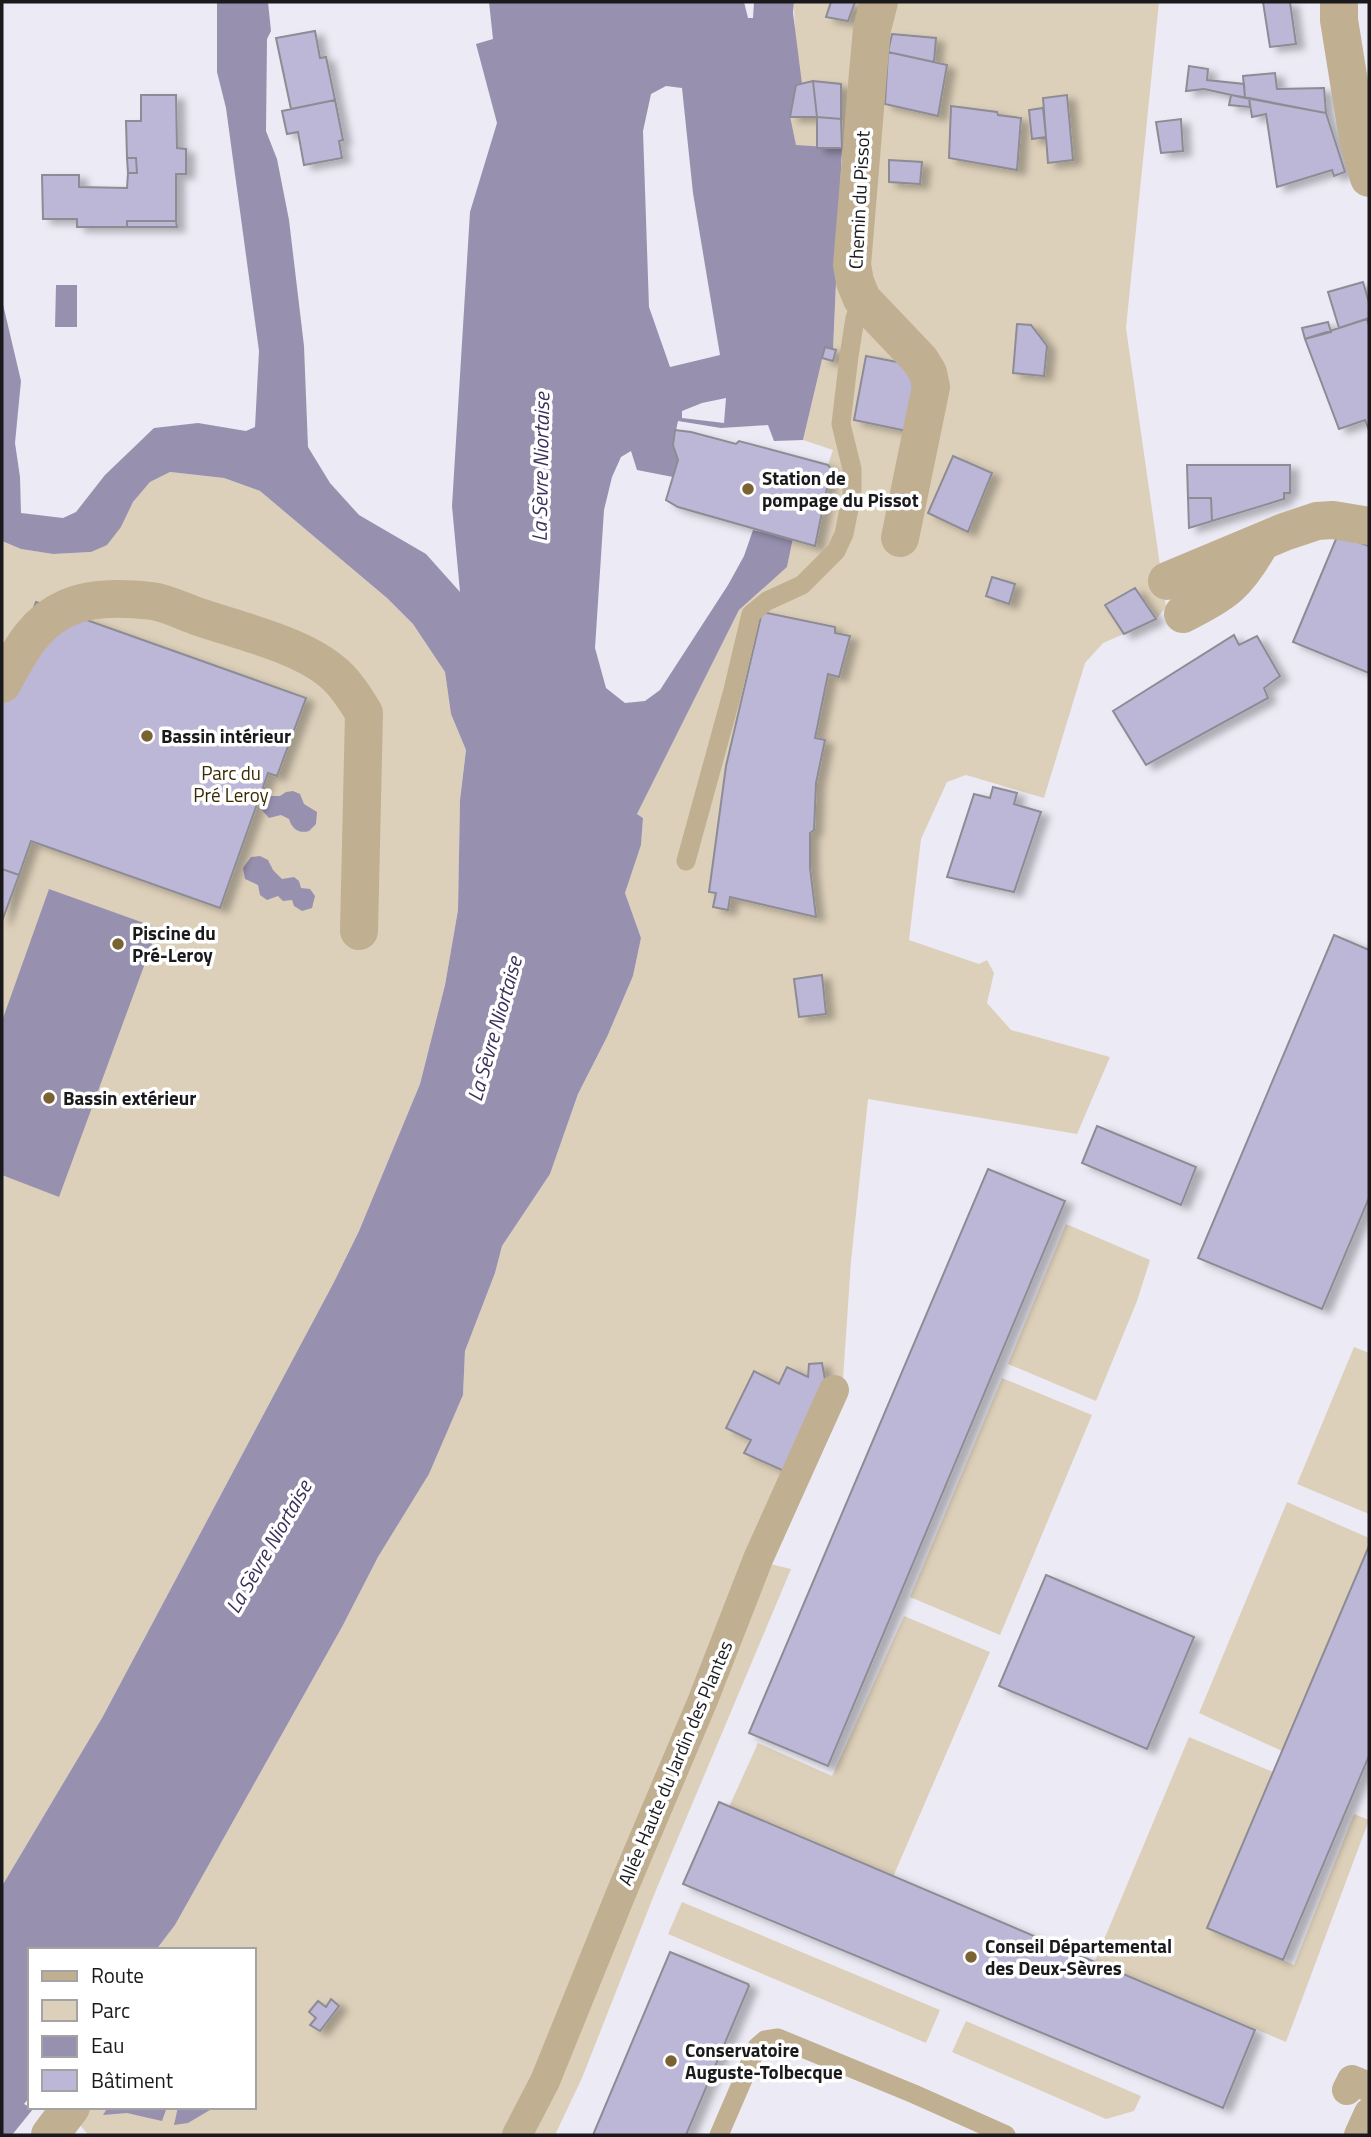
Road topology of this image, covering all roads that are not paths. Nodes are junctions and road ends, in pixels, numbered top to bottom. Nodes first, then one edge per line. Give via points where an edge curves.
1 (879, 2) edge
2 (1339, 2) edge
3 (1369, 178) edge
4 (862, 299) junction
5 (1369, 526) edge
6 (900, 538) dead end
7 (1175, 597) dead end
8 (2, 684) edge
9 (686, 861) dead end
10 (359, 930) dead end
11 (834, 1390) dead end
12 (70, 2109) edge
13 (1369, 2113) edge
14 (50, 2135) edge
15 (517, 2135) edge
16 (719, 2135) edge
17 (1006, 2135) edge
18 (1359, 2135) edge

1 - 4 street, Chemin du Pissot via 872,29 852,265
2 - 3 street via 1358,138
4 - 6 street, Chemin du Pissot via 920,360 931,387
4 - 9 lane via 855,318 841,424 852,468 844,534 836,551 803,585 767,601 751,614
5 - 7 street via 1334,520 1284,532 1260,544 1244,572 1225,591
8 - 10 street via 46,619 69,607 117,600 153,601 306,654 331,671 364,713
11 - 15 street, Allée Haute du Jardin des Plantes via 758,1559 545,2081
12 - 14 street
13 - 18 street
16 - 17 lane via 757,2047 778,2038

